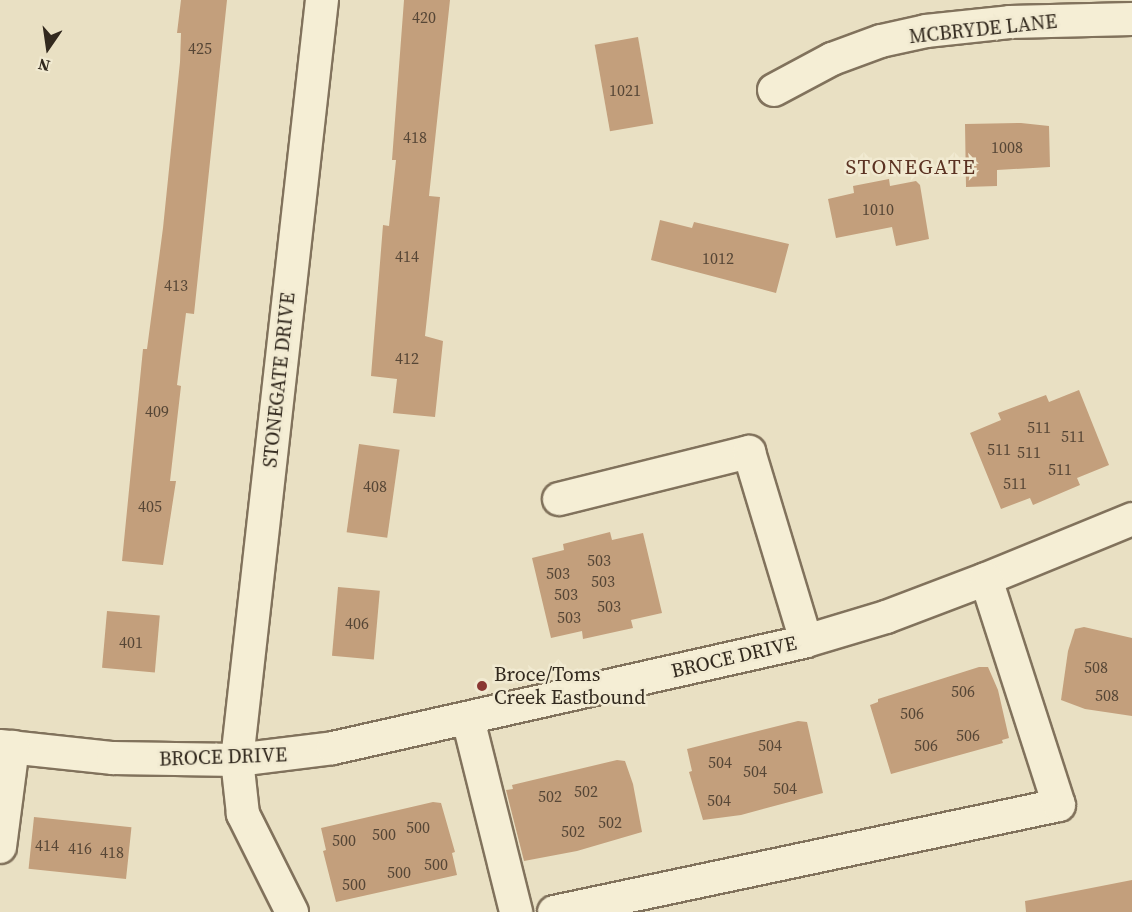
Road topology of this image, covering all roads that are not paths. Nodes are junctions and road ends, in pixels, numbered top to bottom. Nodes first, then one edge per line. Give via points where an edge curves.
1 (322, 0) edge
2 (1132, 19) edge
3 (774, 90) dead end
4 (559, 499) dead end
5 (1132, 519) edge
6 (986, 579) junction
7 (806, 641) junction
8 (468, 719) junction
9 (7, 747) edge
10 (237, 760) junction
11 (0, 847) edge
12 (291, 912) edge
13 (516, 912) edge
14 (554, 912) edge

1 - 10 street, STONEGATE DRIVE
2 - 3 street, MCBRYDE LANE via 1010,22 926,31 881,41 832,59
4 - 7 street via 749,452
5 - 6 street, BROCE DRIVE
6 - 7 street, BROCE DRIVE via 886,617
6 - 14 street via 1059,805
7 - 8 street, BROCE DRIVE
8 - 10 street, BROCE DRIVE via 284,757
8 - 13 street
9 - 10 street, BROCE DRIVE via 113,758
9 - 11 street
10 - 12 street, STONEGATE DRIVE via 243,814

